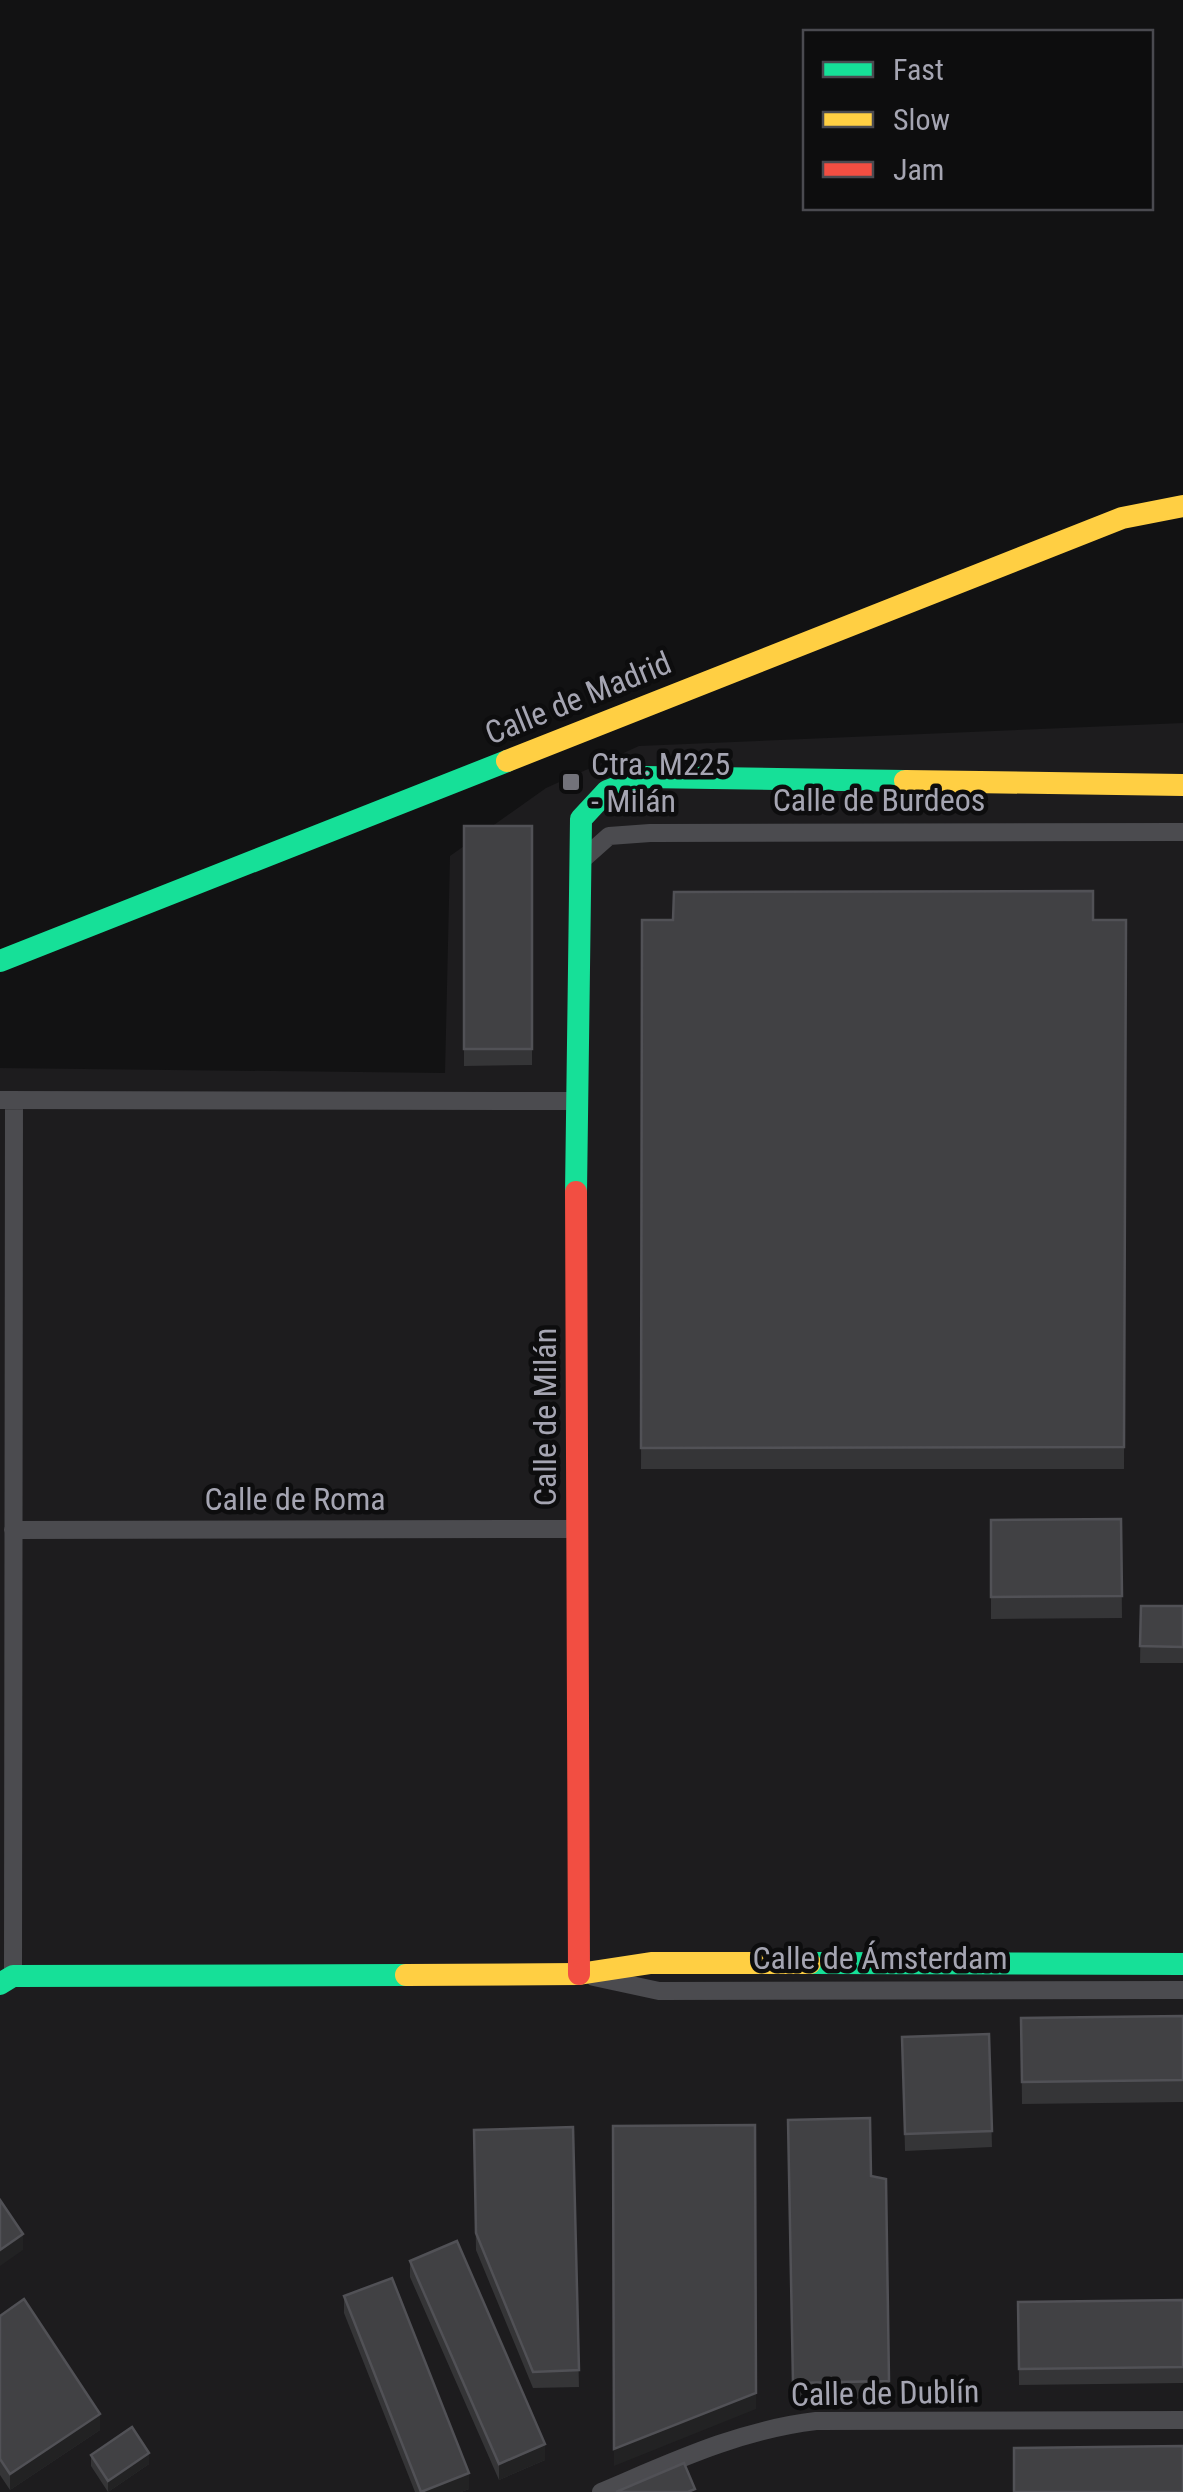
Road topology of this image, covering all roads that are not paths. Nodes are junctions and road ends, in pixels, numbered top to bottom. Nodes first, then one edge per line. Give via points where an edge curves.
1 (1183, 506) edge
2 (1183, 785) edge
3 (1183, 832) edge
4 (582, 860) junction
5 (0, 960) edge
6 (7, 1100) edge
7 (576, 1101) junction
8 (578, 1528) junction
9 (13, 1530) junction
10 (6, 1550) edge
11 (1183, 1964) edge
12 (579, 1974) junction
13 (7, 1980) edge
14 (1183, 1990) edge
15 (1183, 2420) edge
16 (601, 2492) edge

1 - 5 street, Calle de Madrid via 1122,518
2 - 4 street, Calle de Burdeos via 644,777 607,791 581,819
3 - 4 street, Calle de Burdeos via 650,833 609,836
4 - 7 street, Calle de Milán
6 - 7 street
6 - 9 street
7 - 8 street, Calle de Milán
8 - 9 street, Calle de Roma
8 - 12 street, Calle de Milán
9 - 10 street
10 - 13 street
11 - 12 street, Calle de Ámsterdam via 650,1963
12 - 13 street, Calle de Ámsterdam
12 - 14 street, Calle de Ámsterdam via 659,1990
15 - 16 street, Calle de Dublín via 816,2421 737,2436

